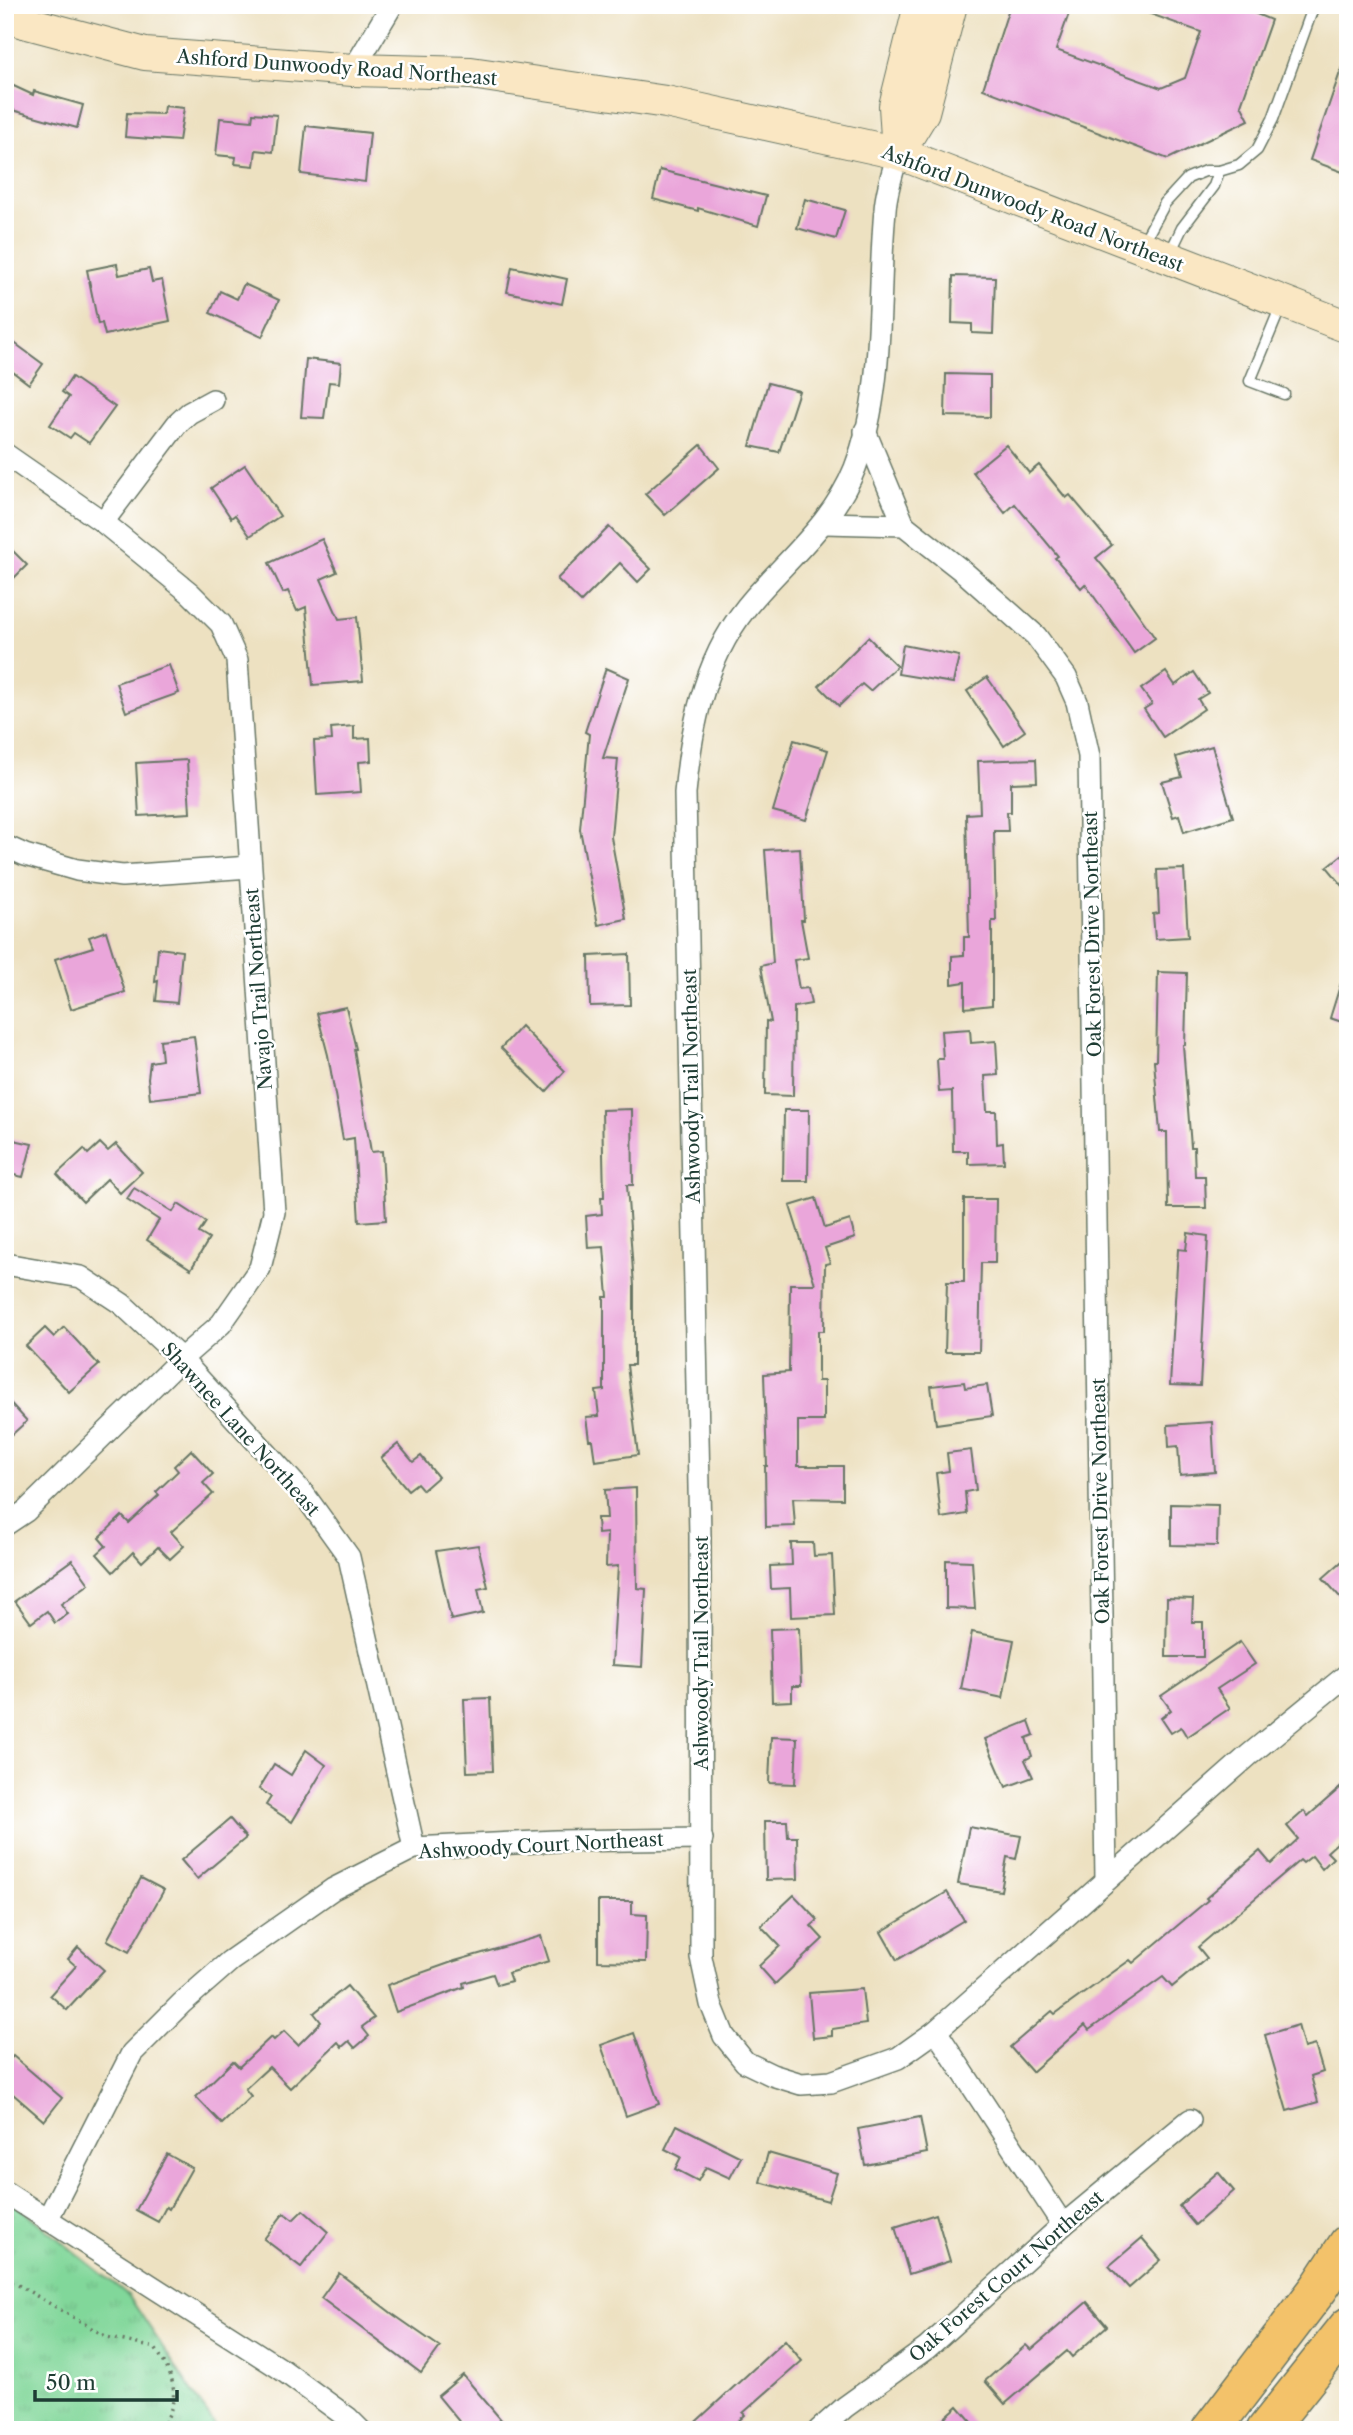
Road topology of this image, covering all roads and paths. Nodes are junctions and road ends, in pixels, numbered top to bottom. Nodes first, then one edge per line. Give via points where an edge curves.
1 (392, 5) edge
2 (920, 5) edge
3 (951, 5) edge
4 (1314, 5) edge
5 (5, 17) edge
6 (353, 70) junction
7 (898, 153) junction
8 (1219, 171) junction
9 (1154, 253) junction
10 (1282, 303) junction
11 (1348, 327) edge
12 (1284, 394) dead end
13 (212, 400) dead end
14 (865, 431) junction
15 (5, 454) edge
16 (103, 522) junction
17 (825, 523) junction
18 (904, 525) junction
19 (5, 846) edge
20 (250, 867) junction
21 (5, 1264) edge
22 (181, 1359) junction
23 (5, 1525) edge
24 (1348, 1674) edge
25 (702, 1839) junction
26 (414, 1849) junction
27 (1106, 1880) junction
28 (936, 2031) junction
29 (1190, 2120) dead end
30 (5, 2192) edge
31 (47, 2220) junction
32 (1063, 2225) junction
33 (1348, 2244) edge
34 (5, 2280) edge
35 (1348, 2327) edge
36 (160, 2430) edge
37 (360, 2430) edge
38 (819, 2430) edge
39 (1211, 2430) edge
40 (1266, 2430) edge

1 - 6 street
2 - 7 main road via 895,106
3 - 7 main road via 923,111
4 - 8 lane via 1273,119 1257,150 1239,165
5 - 6 main road, Ashford Dunwoody Road Northeast via 145,54
6 - 7 main road, Ashford Dunwoody Road Northeast via 471,73 666,102
7 - 9 main road, Ashford Dunwoody Road Northeast
7 - 14 street via 885,207 879,331
8 - 9 lane via 1214,186 1182,228
8 - 9 lane via 1188,178 1165,203
9 - 10 main road, Ashford Dunwoody Road Northeast
10 - 11 main road, Ashford Dunwoody Road Northeast
10 - 12 lane via 1250,381
13 - 16 street via 177,424
14 - 17 street via 855,467
14 - 18 street
15 - 16 street, Navajo Trail Northeast
16 - 20 street, Navajo Trail Northeast via 221,624 237,660
17 - 18 street
17 - 25 street, Ashwoody Trail Northeast via 755,597 716,655 691,738 685,793
18 - 27 street, Oak Forest Drive Northeast via 1037,636 1066,677 1077,702 1089,756
19 - 20 street via 77,870 122,876
20 - 22 street, Navajo Trail Northeast via 274,1212 260,1268 221,1324
21 - 22 street, Shawnee Lane Northeast via 81,1277 121,1304
22 - 23 street, Navajo Trail Northeast via 34,1503
22 - 26 street, Shawnee Lane Northeast via 303,1493 349,1557
24 - 27 street, Ashwoody Trail Northeast
25 - 26 street, Ashwoody Court Northeast
25 - 28 street, Ashwoody Trail Northeast via 701,1956 711,2004 724,2036 745,2062 801,2084 831,2082 898,2057
26 - 31 street, Ashwoody Court Northeast via 333,1889 230,1961 173,2011 132,2053
27 - 28 street, Ashwoody Trail Northeast
28 - 32 street
29 - 32 street, Oak Forest Court Northeast
30 - 31 street
31 - 37 street via 281,2369
32 - 38 street, Oak Forest Court Northeast via 927,2348
33 - 39 highway
34 - 36 path via 107,2337 155,2348 170,2369 174,2392
35 - 40 highway

